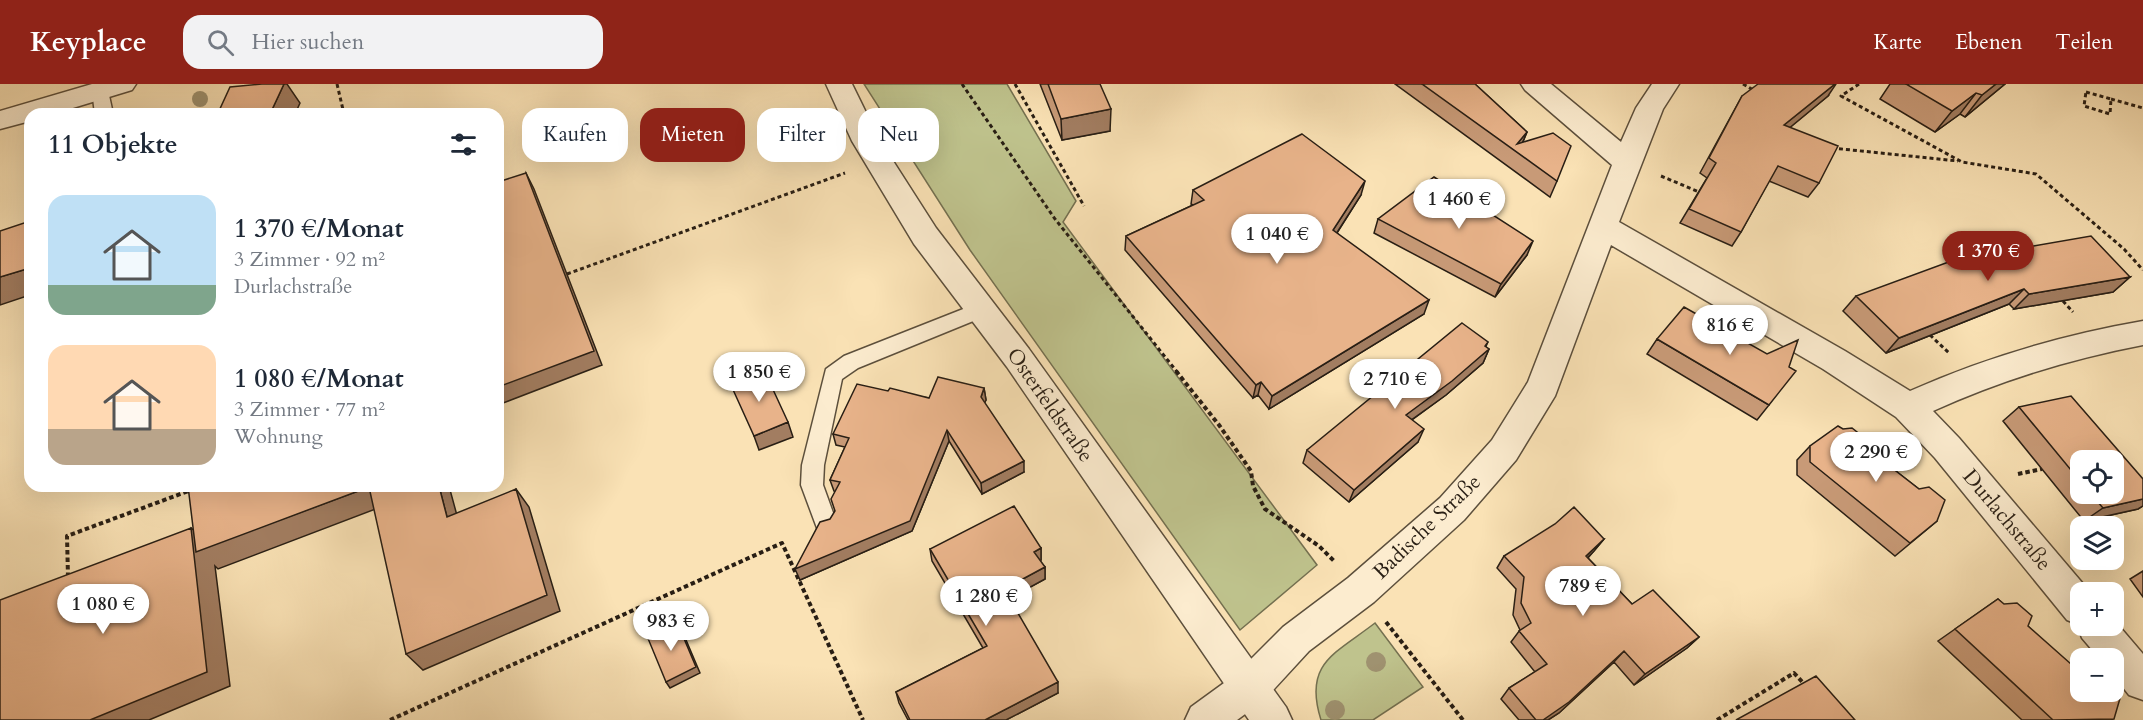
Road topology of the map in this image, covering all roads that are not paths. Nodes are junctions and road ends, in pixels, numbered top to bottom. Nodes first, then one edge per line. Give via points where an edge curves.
1 (838, 84) edge
2 (1534, 84) edge
3 (1666, 84) edge
4 (109, 96) edge
5 (54, 108) edge
6 (24, 115) edge
7 (0, 120) edge
8 (1641, 168) junction
9 (1603, 226) junction
10 (981, 310) junction
11 (2143, 333) edge
12 (1908, 407) junction
13 (825, 520) edge
14 (2070, 596) edge
15 (2104, 636) edge
16 (2143, 682) edge
17 (1249, 688) junction
18 (1205, 720) edge
19 (1272, 720) edge

1 - 10 street, Osterfeldstraße via 896,190 951,273
2 - 8 street
3 - 8 street, Badische Straße via 1650,108
4 - 5 street
6 - 7 street
8 - 9 street, Badische Straße
9 - 12 street, Durlachstraße
9 - 17 street, Badische Straße via 1543,387 1504,450 1452,509 1361,590 1296,639
10 - 13 lane via 851,363 833,375 812,475
10 - 17 street, Osterfeldstraße
11 - 12 street via 2050,352 1965,380
12 - 14 street, Durlachstraße
15 - 16 street
17 - 18 street, Badische Straße
17 - 19 street, Osterfeldstraße

